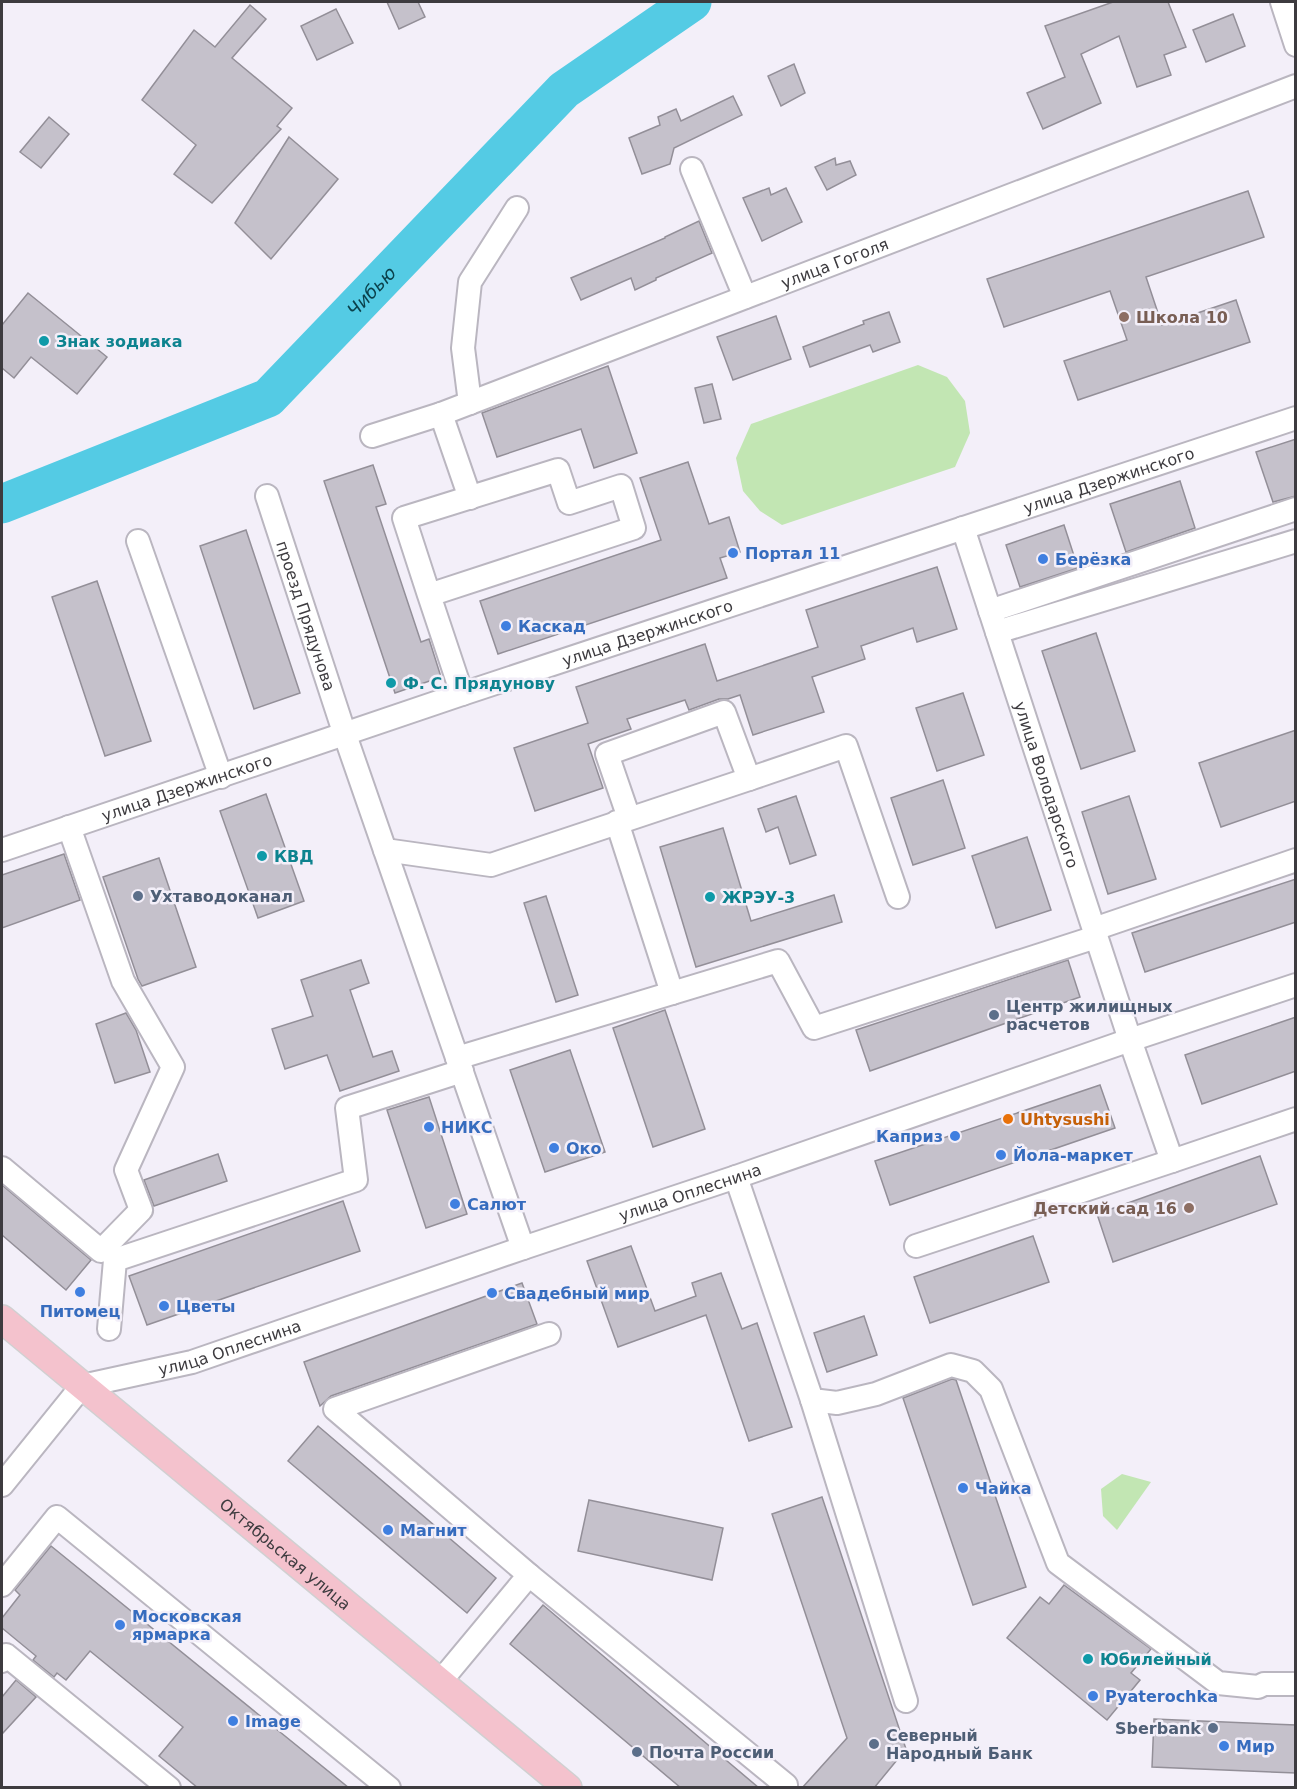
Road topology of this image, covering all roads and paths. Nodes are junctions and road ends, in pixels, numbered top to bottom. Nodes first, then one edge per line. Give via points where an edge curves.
1 (1282, 2) edge
2 (1296, 45) edge
3 (1296, 86) edge
4 (692, 169) dead end
5 (517, 208) dead end
6 (745, 297) junction
7 (470, 403) junction
8 (441, 414) junction
9 (1296, 418) edge
10 (372, 436) dead end
11 (267, 496) dead end
12 (470, 498) junction
13 (1296, 509) edge
14 (963, 528) junction
15 (1296, 541) edge
16 (138, 542) dead end
17 (429, 595) junction
18 (994, 622) junction
19 (462, 694) junction
20 (345, 735) junction
21 (221, 777) junction
22 (749, 779) junction
23 (623, 820) junction
24 (69, 827) junction
25 (385, 849) junction
26 (2, 850) edge
27 (1296, 860) edge
28 (898, 897) dead end
29 (1095, 933) junction
30 (1296, 985) edge
31 (672, 993) junction
32 (1130, 1040) junction
33 (459, 1065) junction
34 (1296, 1119) edge
35 (1172, 1161) junction
36 (2, 1168) edge
37 (736, 1178) junction
38 (916, 1245) dead end
39 (523, 1248) junction
40 (2, 1319) edge
41 (109, 1329) dead end
42 (549, 1334) dead end
43 (82, 1386) junction
44 (812, 1400) junction
45 (2, 1485) edge
46 (529, 1575) junction
47 (2, 1585) edge
48 (3, 1656) edge
49 (441, 1682) junction
50 (1296, 1684) edge
51 (906, 1701) dead end
52 (786, 1785) dead end
53 (169, 1788) edge
54 (389, 1788) edge
55 (568, 1788) edge

1 - 2 street
3 - 6 street, улица Гоголя
4 - 6 street
5 - 7 street via 470,282 463,348
6 - 7 street, улица Гоголя
7 - 8 street, улица Гоголя
8 - 10 street, улица Гоголя
8 - 12 street
9 - 14 street, улица Дзержинского
11 - 20 street, проезд Прядунова
12 - 17 street via 404,518
12 - 17 street via 558,470 569,503 621,486 634,528
13 - 18 street
14 - 18 street, улица Володарского
14 - 19 street, улица Дзержинского
15 - 18 street
16 - 21 street
17 - 19 street
18 - 29 street, улица Володарского
19 - 20 street, улица Дзержинского
20 - 21 street, улица Дзержинского
20 - 25 street, проезд Прядунова
21 - 24 street, улица Дзержинского
22 - 23 street
22 - 23 street via 724,712 607,754
22 - 28 street via 846,746
23 - 25 street via 491,865
23 - 31 street
24 - 26 street, улица Дзержинского
24 - 36 street via 123,981 173,1068 126,1170 141,1210 101,1251
25 - 33 street, проезд Прядунова
27 - 29 street
29 - 31 street via 814,1028 778,961
29 - 32 street, улица Володарского
30 - 32 street, улица Оплеснина
31 - 33 street
32 - 35 street, улица Володарского
32 - 37 street, улица Оплеснина
33 - 39 street, проезд Прядунова
33 - 41 street via 347,1108 356,1180 115,1260
34 - 35 street
35 - 38 street
37 - 39 street, улица Оплеснина
37 - 44 street
39 - 43 street, улица Оплеснина via 192,1362
40 - 43 main road, Октябрьская улица
42 - 46 street via 335,1409
43 - 45 street
43 - 49 main road, Октябрьская улица
44 - 50 street via 837,1404 876,1394 951,1365 973,1371 991,1389 1058,1563 1218,1683 1258,1687
44 - 51 street
46 - 49 street
46 - 52 street
47 - 54 street via 57,1518
48 - 53 street
49 - 55 main road, Октябрьская улица

